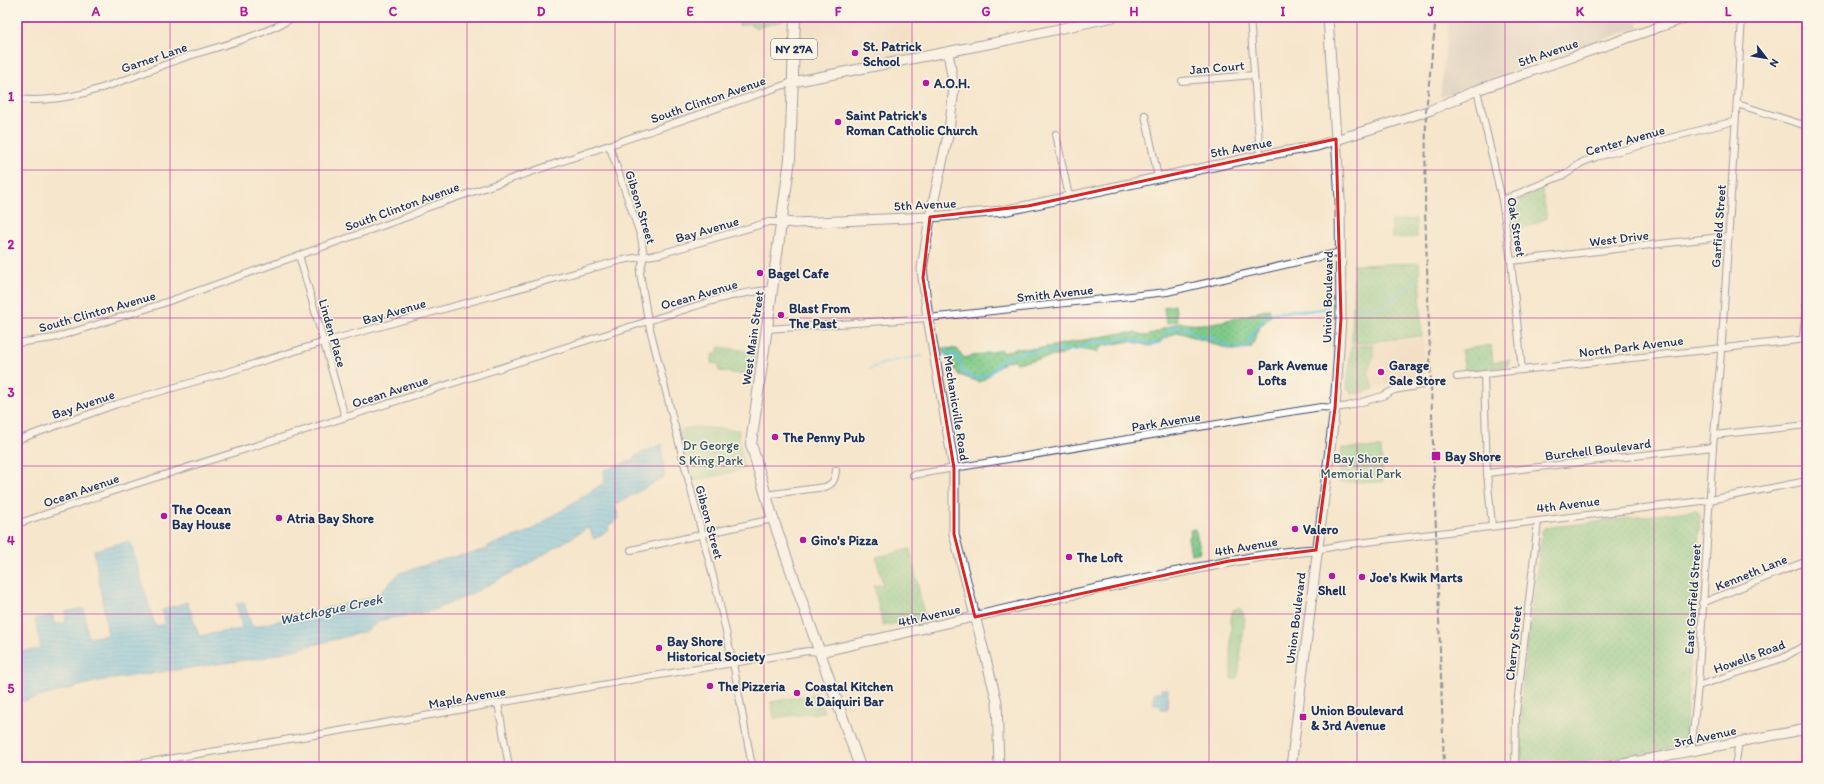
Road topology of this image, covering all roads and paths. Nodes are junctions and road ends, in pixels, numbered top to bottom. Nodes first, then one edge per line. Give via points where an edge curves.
1 (294, 17) edge
2 (795, 17) edge
3 (1113, 17) edge
4 (1250, 17) edge
5 (1328, 17) edge
6 (1688, 17) edge
7 (1742, 17) edge
8 (1666, 21) edge
9 (948, 52) junction
10 (1254, 74) junction
11 (1182, 81) dead end
12 (793, 82) junction
13 (1478, 90) junction
14 (17, 99) edge
15 (1736, 104) junction
16 (1145, 115) dead end
17 (1735, 121) junction
18 (1807, 126) edge
19 (1056, 134) dead end
20 (1336, 139) junction
21 (609, 145) junction
22 (1260, 156) junction
23 (1158, 177) junction
24 (1069, 197) junction
25 (1502, 200) junction
26 (930, 217) junction
27 (782, 222) junction
28 (1729, 236) junction
29 (1341, 252) junction
30 (299, 255) junction
31 (644, 256) junction
32 (1511, 261) junction
33 (771, 290) junction
34 (1807, 294) edge
35 (928, 318) junction
36 (648, 321) junction
37 (767, 329) junction
38 (1805, 339) edge
39 (324, 342) junction
40 (17, 343) edge
41 (1721, 347) junction
42 (1522, 370) junction
43 (1484, 374) junction
44 (1458, 377) dead end
45 (1422, 385) dead end
46 (1335, 408) junction
47 (345, 417) junction
48 (1807, 425) edge
49 (1714, 435) junction
50 (17, 440) edge
51 (1713, 447) junction
52 (954, 468) junction
53 (836, 470) dead end
54 (1487, 473) junction
55 (913, 475) dead end
56 (1807, 481) edge
57 (765, 495) junction
58 (1710, 500) junction
59 (773, 519) junction
60 (1538, 521) junction
61 (17, 524) edge
62 (1492, 526) junction
63 (703, 535) junction
64 (631, 550) dead end
65 (1316, 550) junction
66 (1807, 561) edge
67 (1702, 603) junction
68 (976, 617) junction
69 (1807, 644) edge
70 (820, 652) junction
71 (733, 663) junction
72 (1698, 686) junction
73 (498, 703) junction
74 (1807, 729) edge
75 (1739, 742) junction
76 (1691, 752) junction
77 (118, 767) edge
78 (509, 767) edge
79 (755, 767) edge
80 (860, 767) edge
81 (999, 767) edge
82 (1291, 767) edge
83 (1515, 767) edge
84 (1607, 767) edge
85 (1735, 767) edge

1 - 14 street, Garner Lane via 277,27 237,42 186,57 93,91 47,101
2 - 12 main road, West Main Street / NY 27A
3 - 9 main road
4 - 10 street
5 - 20 main road, Union Boulevard
6 - 8 main road, 5th Avenue
7 - 15 street, Garfield Street
8 - 13 main road, 5th Avenue
9 - 12 main road
9 - 26 main road, Mechanicville Road via 954,88 949,131
10 - 11 street, Jan Court
10 - 22 street
12 - 21 street, South Clinton Avenue
12 - 27 main road, West Main Street / NY 27A via 790,159
13 - 20 main road, 5th Avenue via 1431,110
13 - 25 street, Oak Street
15 - 17 street, Garfield Street
15 - 18 street
16 - 23 street
17 - 25 street, Center Avenue via 1596,157 1581,163 1566,174
17 - 28 street, Garfield Street
19 - 24 street
20 - 22 main road, 5th Avenue via 1318,146
20 - 29 main road, Union Boulevard
21 - 30 street, South Clinton Avenue
21 - 31 street, Gibson Street via 641,237
22 - 23 main road, 5th Avenue
23 - 24 main road, 5th Avenue
24 - 26 main road, 5th Avenue via 1003,211
25 - 32 street, Oak Street
26 - 27 main road, 5th Avenue
26 - 35 main road, Mechanicville Road via 922,269
27 - 31 street, Bay Avenue via 769,222 660,254
27 - 33 main road, West Main Street / NY 27A
28 - 32 street, West Drive
28 - 41 street, Garfield Street
29 - 35 street, Smith Avenue via 1167,292
29 - 46 main road, Union Boulevard via 1341,318
30 - 39 street, Linden Place
30 - 40 street, South Clinton Avenue via 87,328 54,338
31 - 36 street, Gibson Street via 640,274
31 - 39 street, Bay Avenue
32 - 42 street, Oak Street
33 - 36 street, Ocean Avenue via 719,298
33 - 37 main road, West Main Street / NY 27A
34 - 38 street
35 - 37 street, Smith Avenue
35 - 52 main road, Mechanicville Road
36 - 47 street, Ocean Avenue
36 - 63 street, Gibson Street
37 - 57 main road, West Main Street / NY 27A via 751,444
38 - 41 street, North Park Avenue
39 - 47 street, Linden Place
39 - 50 street, Bay Avenue via 117,404
41 - 42 street, North Park Avenue
41 - 49 street, Garfield Street
42 - 43 street, North Park Avenue
43 - 44 street, North Park Avenue
43 - 54 street
45 - 46 street, Park Avenue via 1394,390 1383,396
46 - 52 street, Park Avenue via 1313,408
46 - 65 main road, Union Boulevard
47 - 61 street, Ocean Avenue via 107,492
48 - 49 street
49 - 51 street, Garfield Street
51 - 54 street, Burchell Boulevard
51 - 58 street, East Garfield Street
52 - 55 street, Park Avenue
52 - 68 main road, Mechanicville Road via 954,534
53 - 57 street via 836,478 832,484 825,487
54 - 62 street
56 - 58 street, 4th Avenue
57 - 59 main road, West Main Street / NY 27A
58 - 60 street, 4th Avenue
58 - 67 street, East Garfield Street
59 - 63 street
59 - 70 main road, West Main Street / NY 27A
60 - 62 street, 4th Avenue
60 - 83 street, Cherry Street via 1516,714
62 - 65 street, 4th Avenue
63 - 64 street
63 - 71 street, Gibson Street
65 - 68 main road, 4th Avenue via 1229,561 1122,582
65 - 82 main road, Union Boulevard
66 - 67 street, Kenneth Lane
67 - 72 street, East Garfield Street
68 - 70 main road, 4th Avenue
68 - 81 main road, Mechanicville Road via 997,702
69 - 72 street, Howells Road via 1783,658
70 - 71 street, Maple Avenue via 808,651
70 - 80 main road, NY 27A
71 - 73 street, Maple Avenue
71 - 79 street, Gibson Street via 751,761
72 - 76 street, East Garfield Street
73 - 77 street, Maple Avenue
73 - 78 street
74 - 75 main road, 3rd Avenue
75 - 76 main road, 3rd Avenue
75 - 85 street
76 - 84 main road, 3rd Avenue

